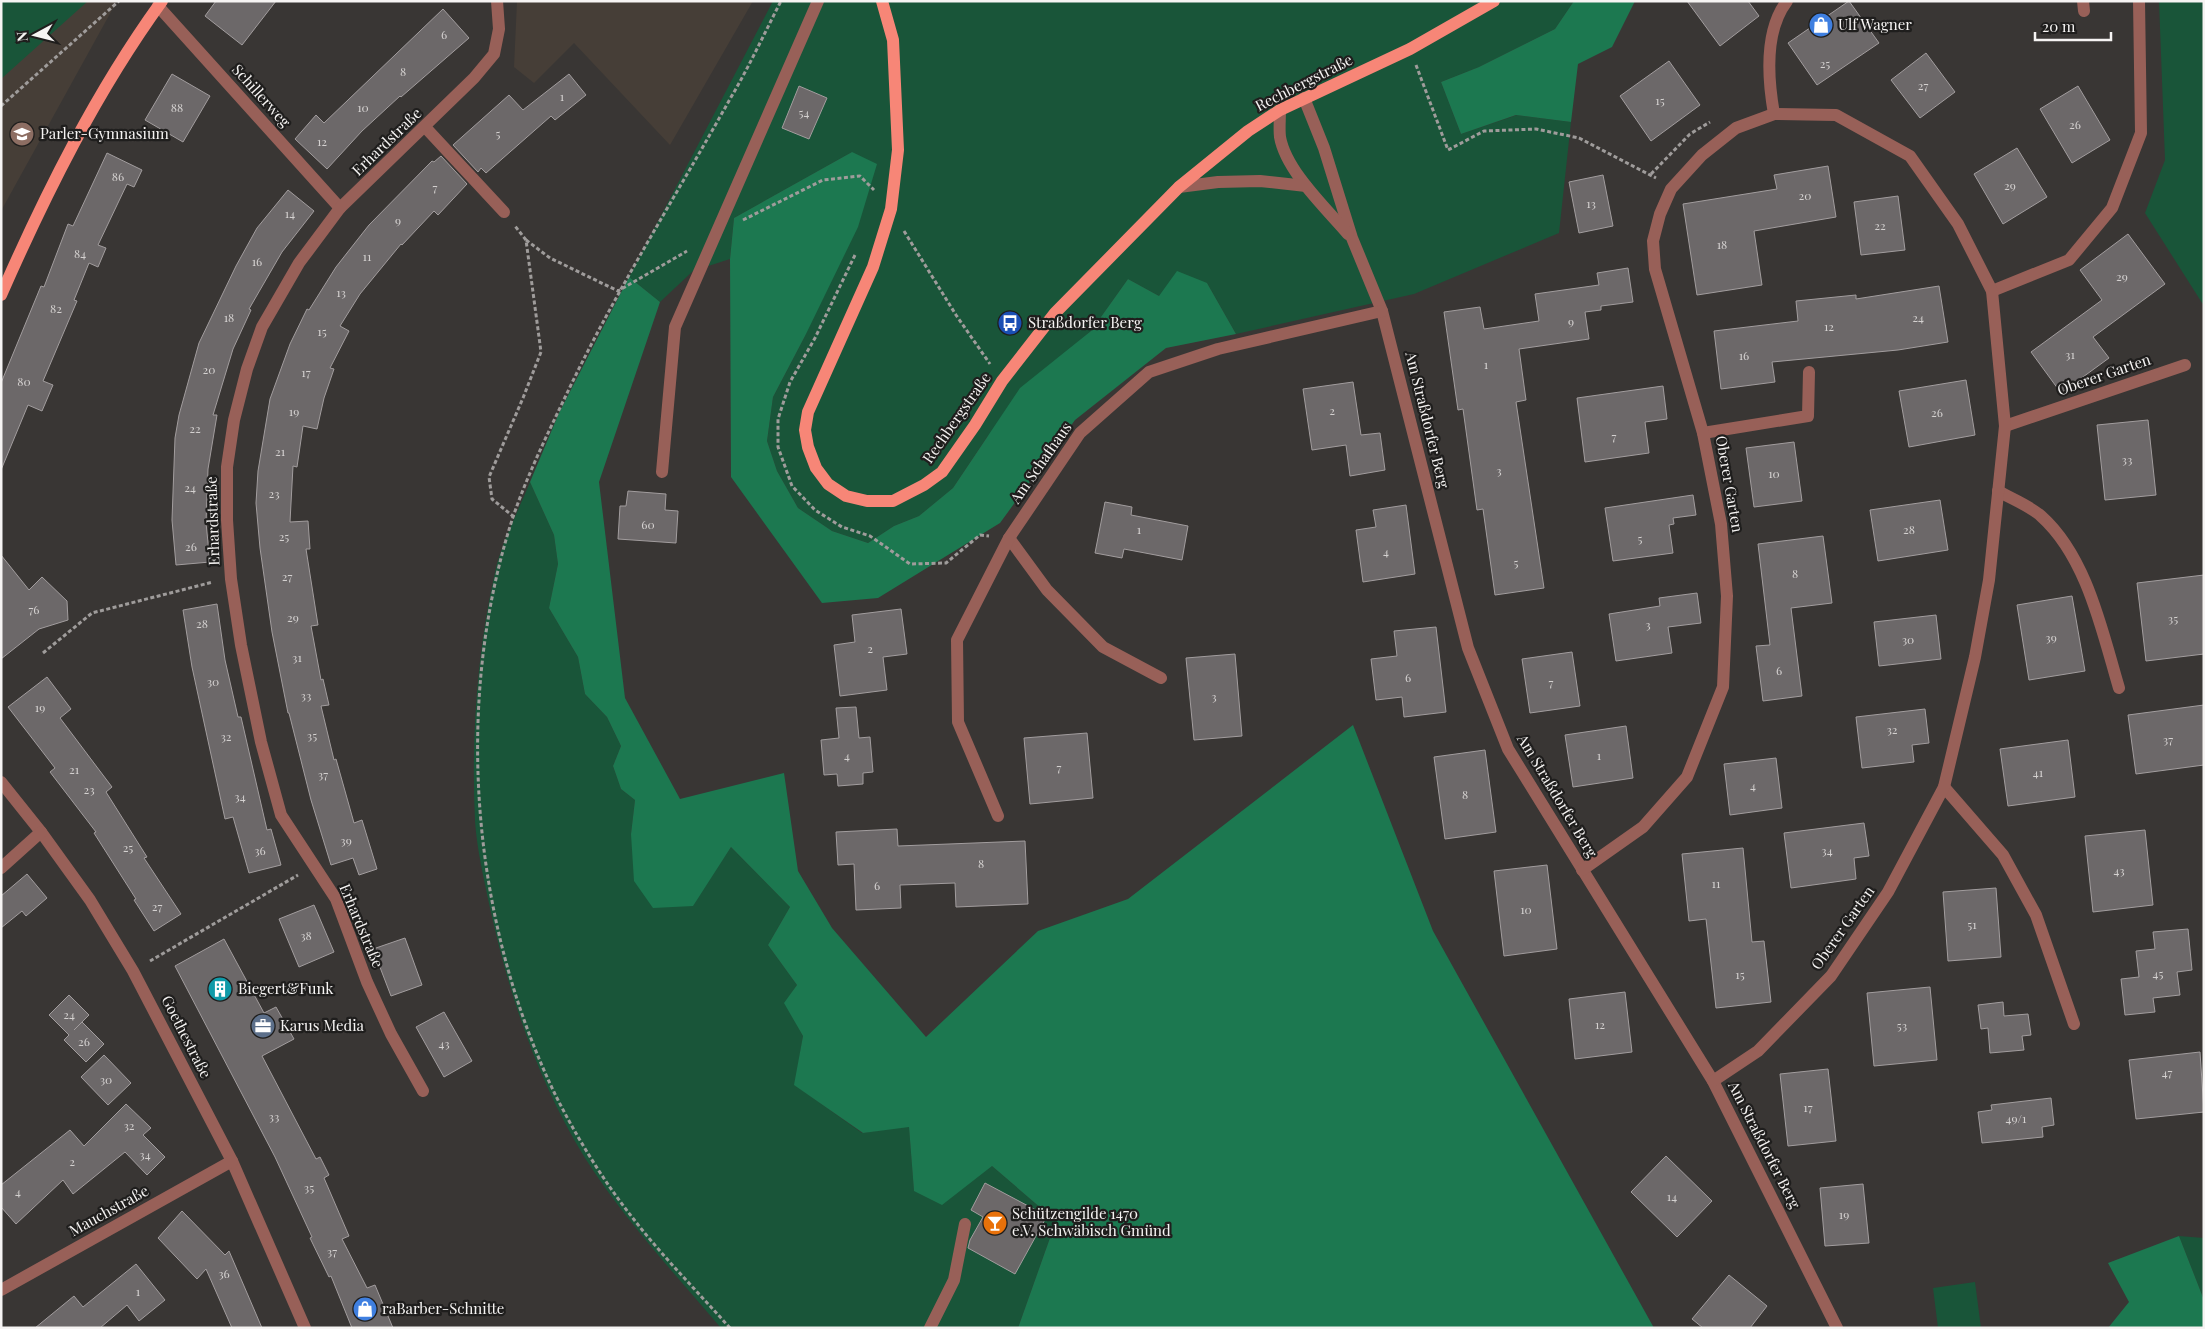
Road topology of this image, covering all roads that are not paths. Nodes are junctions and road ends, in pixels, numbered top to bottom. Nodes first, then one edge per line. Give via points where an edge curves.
1 (497, 1) edge
2 (818, 1) edge
3 (882, 1) edge
4 (1494, 1) edge
5 (1787, 1) edge
6 (2139, 1) edge
7 (160, 4) edge
8 (1304, 98) junction
9 (1280, 110) junction
10 (1774, 114) junction
11 (425, 127) junction
12 (1306, 186) junction
13 (1178, 187) junction
14 (340, 208) junction
15 (504, 212) road end
16 (1352, 238) junction
17 (1992, 291) junction
18 (1, 295) edge
19 (1382, 311) junction
20 (2185, 365) dead end
21 (1809, 372) dead end
22 (2005, 426) junction
23 (1703, 433) junction
24 (662, 472) dead end
25 (1998, 491) junction
26 (1009, 538) junction
27 (1161, 678) dead end
28 (2119, 688) dead end
29 (1, 782) edge
30 (1944, 787) junction
31 (998, 816) dead end
32 (41, 832) junction
33 (1, 868) edge
34 (1582, 870) junction
35 (2074, 1024) dead end
36 (1713, 1081) junction
37 (423, 1091) dead end
38 (232, 1161) junction
39 (965, 1224) dead end
40 (1, 1290) edge
41 (305, 1328) edge
42 (930, 1328) edge
43 (1837, 1328) edge

1 - 11 street, Erhardstraße via 499,28 494,54
2 - 24 street via 674,327
3 - 13 main road, Rechbergstraße via 892,40 898,150 891,209 873,266 808,412 805,430 816,468 828,484 846,496 867,501 893,501 942,472 1002,381 1055,313
4 - 8 main road, Rechbergstraße via 1410,49
5 - 10 street via 1778,12 1771,50 1770,93
6 - 17 street via 2141,133 2112,208 2069,260
7 - 14 street, Schillerweg
7 - 18 main road via 136,37 85,122 48,192
8 - 9 main road, Rechbergstraße
8 - 16 street, Am Straßdorfer Berg via 1324,148
9 - 12 street, Am Straßdorfer Berg via 1280,137
9 - 13 main road, Rechbergstraße via 1248,131
10 - 17 street, Oberer Garten via 1836,115 1910,156 1958,224
10 - 23 street, Oberer Garten via 1736,128 1702,155 1671,188 1653,240 1655,269
11 - 14 street, Erhardstraße
11 - 15 street
12 - 13 street via 1260,181
12 - 16 street, Am Straßdorfer Berg
14 - 37 street, Erhardstraße via 285,287 262,327 247,369 234,420 227,467 226,520 231,580 258,732 281,815 336,899 367,982
16 - 19 street, Am Straßdorfer Berg
17 - 22 street, Oberer Garten
19 - 26 street, Am Schafhaus via 1218,349 1149,372 1080,433
19 - 34 street, Am Straßdorfer Berg via 1468,648 1508,749
20 - 22 street, Oberer Garten
21 - 23 street via 1808,416
22 - 25 street, Oberer Garten
23 - 34 street, Oberer Garten via 1721,524 1727,596 1723,687 1687,777 1643,827
25 - 28 street via 2041,516 2067,548 2089,587
25 - 30 street, Oberer Garten via 1989,580 1975,657
26 - 27 street via 1047,590 1103,647
26 - 31 street, Am Schafhaus via 957,640 958,722
29 - 32 street, Goethestraße
30 - 35 street via 2003,855 2036,915
30 - 36 street, Oberer Garten via 1888,892 1831,976 1758,1051
32 - 33 street
32 - 38 street, Goethestraße via 90,900 133,971
34 - 36 street, Am Straßdorfer Berg
36 - 43 street, Am Straßdorfer Berg
38 - 40 street, Mauchstraße
38 - 41 street, Goethestraße
39 - 42 street via 954,1280

